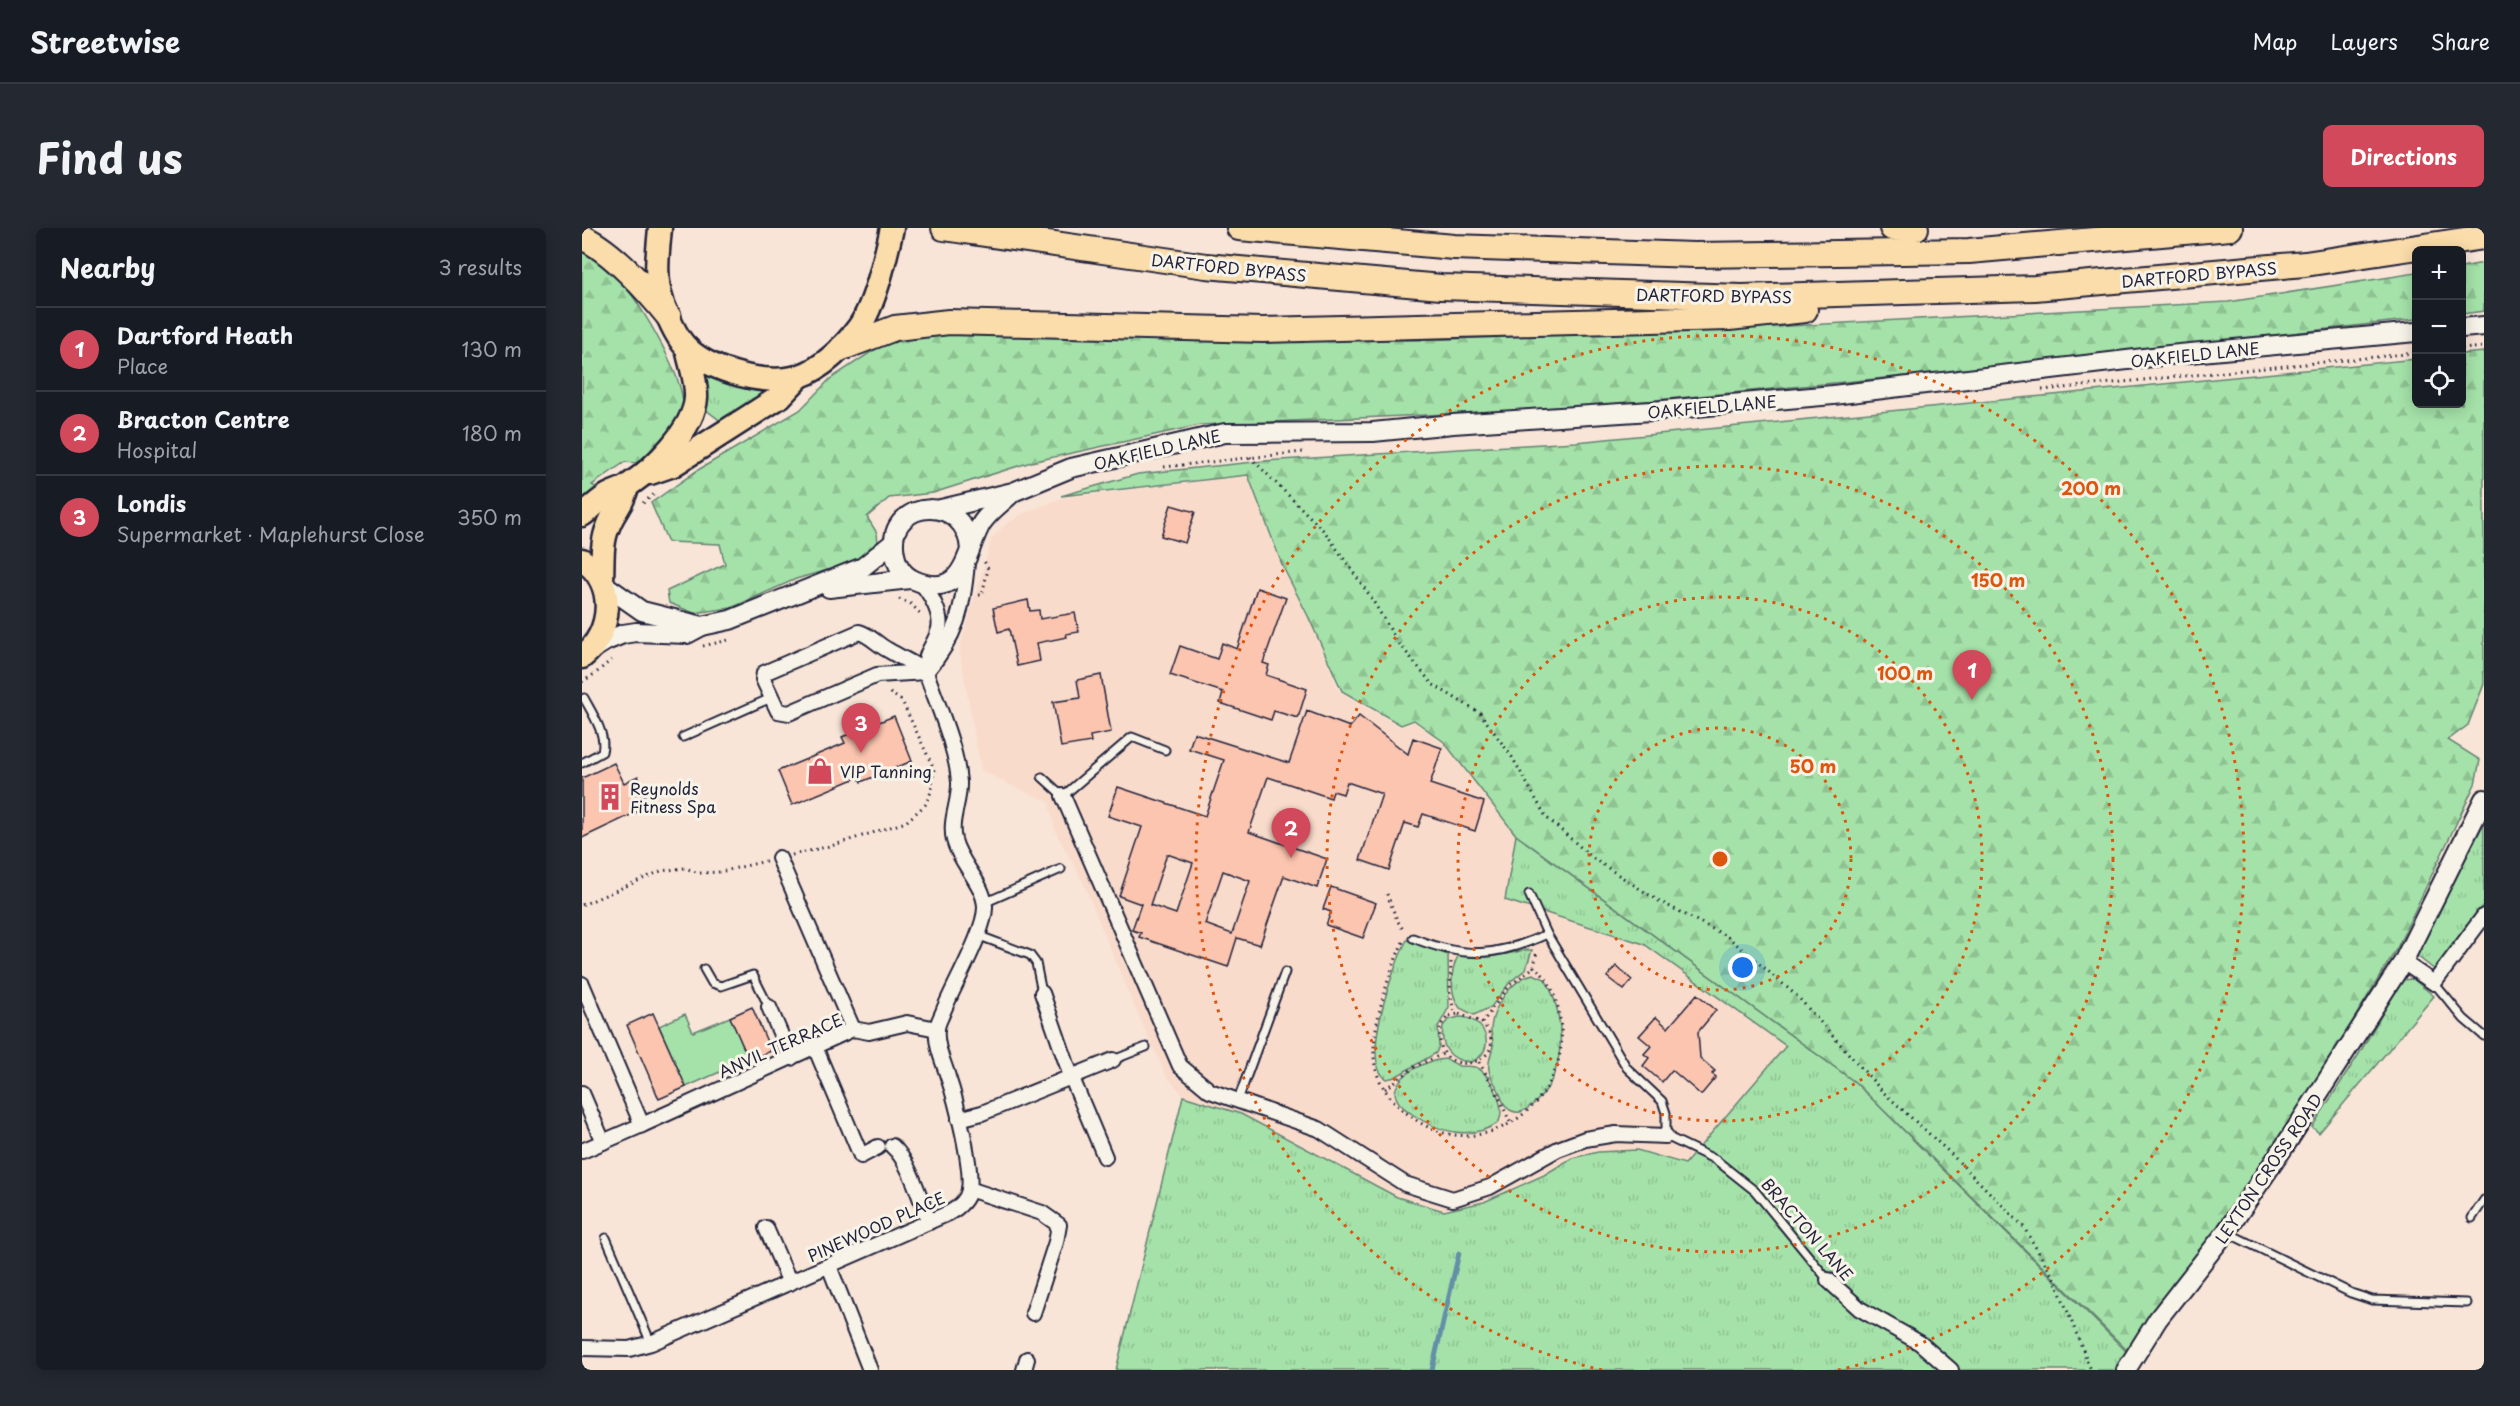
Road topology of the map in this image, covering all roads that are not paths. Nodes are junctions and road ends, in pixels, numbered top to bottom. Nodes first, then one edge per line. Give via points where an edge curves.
1 (660, 228) edge
2 (892, 228) edge
3 (944, 228) edge
4 (1239, 228) edge
5 (1892, 228) edge
6 (1916, 228) edge
7 (2230, 228) edge
8 (582, 237) edge
9 (2484, 237) edge
10 (2034, 288) junction
11 (669, 317) junction
12 (2484, 326) edge
13 (2466, 328) edge
14 (2412, 332) edge
15 (687, 348) junction
16 (842, 348) junction
17 (799, 376) junction
18 (643, 484) junction
19 (1013, 492) junction
20 (941, 509) junction
21 (582, 515) edge
22 (894, 542) junction
23 (973, 557) junction
24 (582, 560) edge
25 (916, 581) junction
26 (604, 582) junction
27 (813, 587) junction
28 (702, 626) junction
29 (585, 655) edge
30 (926, 672) junction
31 (584, 698) dead end
32 (771, 698) junction
33 (683, 737) dead end
34 (1165, 750) dead end
35 (582, 763) edge
36 (1042, 777) dead end
37 (1063, 796) junction
38 (2484, 799) edge
39 (779, 858) road end
40 (1062, 869) dead end
41 (1529, 894) dead end
42 (984, 903) junction
43 (2484, 916) edge
44 (1547, 934) junction
45 (977, 935) junction
46 (1413, 938) dead end
47 (2403, 962) junction
48 (704, 969) dead end
49 (1285, 972) dead end
50 (2434, 983) junction
51 (582, 984) edge
52 (1042, 993) joint
53 (769, 1007) joint
54 (853, 1029) junction
55 (937, 1029) junction
56 (2484, 1036) edge
57 (815, 1047) junction
58 (1146, 1047) dead end
59 (791, 1058) junction
60 (1113, 1060) joint
61 (1071, 1076) junction
62 (582, 1092) edge
63 (1238, 1100) junction
64 (959, 1119) junction
65 (642, 1125) junction
66 (1666, 1136) junction
67 (603, 1142) junction
68 (582, 1151) edge
69 (1105, 1157) dead end
70 (969, 1189) junction
71 (2484, 1200) edge
72 (2472, 1218) dead end
73 (929, 1222) junction
74 (766, 1228) dead end
75 (2226, 1232) junction
76 (606, 1238) dead end
77 (829, 1266) junction
78 (1828, 1280) joint
79 (790, 1282) junction
80 (2467, 1302) dead end
81 (1033, 1313) dead end
82 (651, 1343) junction
83 (582, 1348) edge
84 (870, 1370) edge
85 (1951, 1370) edge
86 (2126, 1370) edge

1 - 11 main road via 657,279
2 - 16 main road via 883,267 861,325
3 - 10 highway, DARTFORD BYPASS via 1206,267 1441,287 1742,297
4 - 7 highway via 1454,247 1694,255 1969,251
5 - 6 highway
8 - 11 highway via 630,275
9 - 10 highway, DARTFORD BYPASS via 2306,264
10 - 16 highway via 1729,318 1263,330 949,322 895,328
11 - 15 main road
12 - 13 street
14 - 19 street, OAKFIELD LANE via 1652,411 1373,432 1225,433 1071,468
15 - 17 main road via 741,375 766,380
15 - 18 main road via 696,385 694,411
16 - 17 main road
17 - 18 main road via 781,396
18 - 21 main road via 608,495
18 - 26 main road via 622,504 609,524 603,541
19 - 20 street, OAKFIELD LANE
19 - 23 street, OAKFIELD LANE via 981,524
20 - 22 street, OAKFIELD LANE via 930,508 908,516
20 - 23 street via 960,520
22 - 25 street via 900,569
22 - 27 street, OAKFIELD LANE via 863,567
23 - 25 street, OAKFIELD LANE via 952,579 931,585
23 - 30 street via 953,635
24 - 26 main road
25 - 27 street, OAKFIELD LANE
25 - 30 street via 935,606 940,628 925,658
26 - 28 street, OAKFIELD LANE via 642,611
26 - 29 main road via 605,620
27 - 28 street, OAKFIELD LANE via 730,620
28 - 29 street, OAKFIELD LANE via 687,634 623,634
30 - 32 street via 874,676 786,713 778,711
30 - 32 street via 859,632 764,673
30 - 42 street via 957,771 954,838
31 - 35 lane via 604,746 602,752
32 - 33 lane
34 - 37 lane via 1132,737
36 - 37 lane
37 - 63 street via 1180,1066 1209,1091
38 - 47 street, LEYTON CROSS ROAD
39 - 54 street
40 - 42 lane
41 - 44 lane
42 - 45 street
43 - 50 street
44 - 46 lane via 1517,947 1473,954
44 - 66 lane via 1627,1068 1662,1101
45 - 52 lane via 1030,955 1036,963
45 - 55 street
47 - 50 street
47 - 75 street, LEYTON CROSS ROAD
48 - 53 lane via 712,983 721,986 753,975
49 - 63 lane
50 - 56 lane
51 - 65 street
52 - 61 street
53 - 59 street
54 - 55 street, ANVIL TERRACE via 869,1032 907,1023
54 - 57 street, ANVIL TERRACE
55 - 64 street
57 - 59 street, ANVIL TERRACE
57 - 73 street via 861,1156 885,1146 898,1150
58 - 60 lane
59 - 65 street, ANVIL TERRACE
60 - 61 street
61 - 64 street
61 - 69 street
62 - 67 street
63 - 66 street via 1319,1129 1405,1184 1453,1199 1490,1187 1558,1149 1585,1139 1616,1134
64 - 70 street
65 - 67 street, ANVIL TERRACE
66 - 78 lane, BRACTON LANE via 1716,1160 1755,1191
67 - 68 street, ANVIL TERRACE
70 - 73 street, PINEWOOD PLACE via 955,1210
70 - 81 street via 1042,1213 1059,1224
71 - 72 lane
73 - 77 street, PINEWOOD PLACE
74 - 79 street
75 - 80 lane via 2372,1300
75 - 86 street, LEYTON CROSS ROAD via 2158,1319
76 - 82 lane
77 - 79 street, PINEWOOD PLACE
77 - 84 street
78 - 85 street, BRACTON LANE via 1860,1309 1920,1344
79 - 82 street, PINEWOOD PLACE
82 - 83 street, PINEWOOD PLACE via 629,1349

